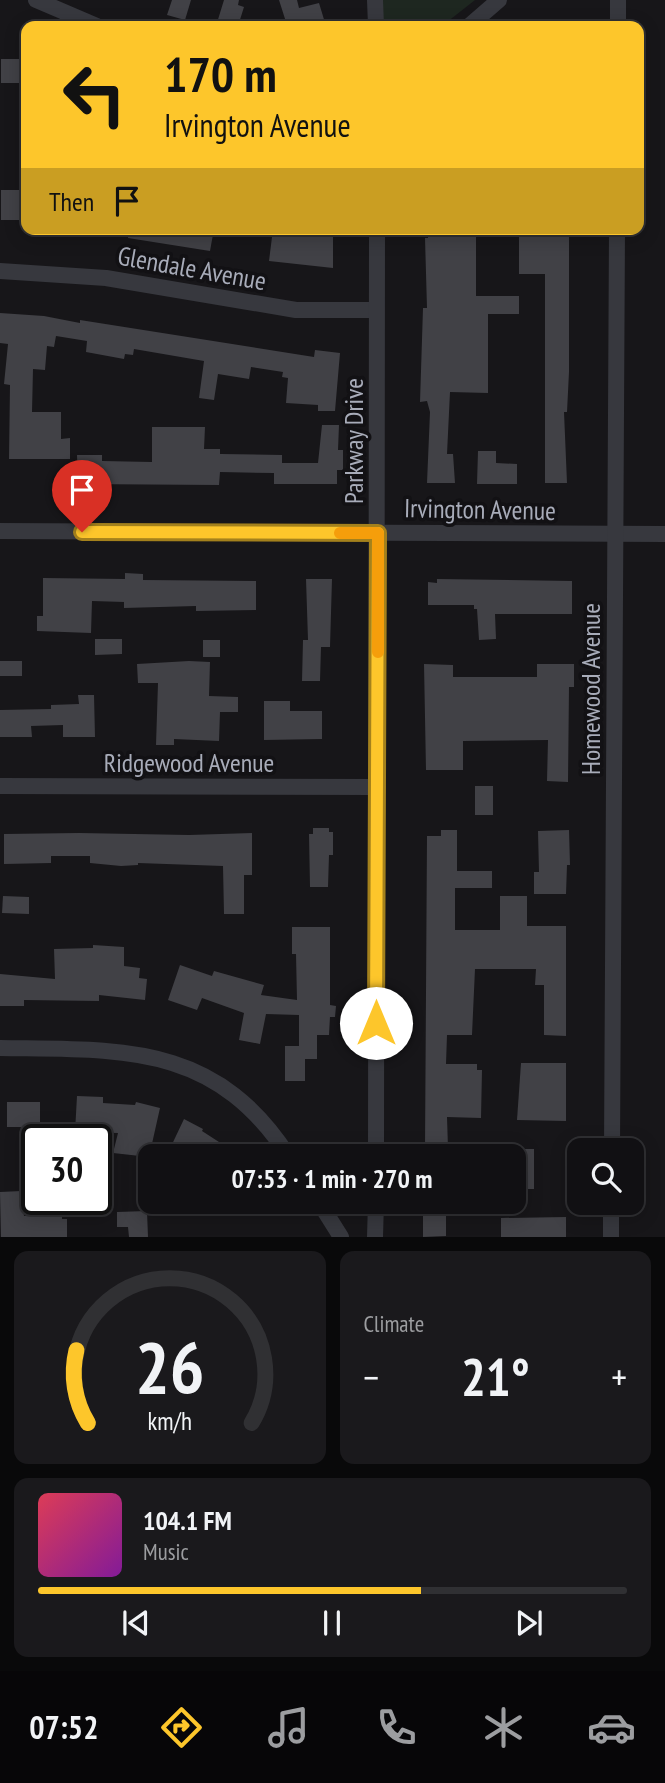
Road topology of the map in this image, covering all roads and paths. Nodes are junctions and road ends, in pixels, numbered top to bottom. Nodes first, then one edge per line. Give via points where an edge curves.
1 (36, 0) edge
2 (375, 0) edge
3 (499, 0) edge
4 (618, 0) edge
5 (85, 21) edge
6 (376, 21) edge
7 (475, 21) edge
8 (618, 21) edge
9 (377, 235) edge
10 (617, 235) edge
11 (0, 271) edge
12 (376, 310) junction
13 (0, 531) edge
14 (378, 533) junction
15 (616, 534) junction
16 (665, 534) edge
17 (0, 786) edge
18 (378, 787) junction
19 (0, 1048) edge
20 (612, 1138) edge
21 (281, 1144) edge
22 (376, 1144) edge
23 (327, 1214) edge
24 (376, 1214) edge
25 (611, 1215) edge
26 (341, 1237) edge
27 (375, 1237) edge
28 (611, 1237) edge

1 - 5 street
2 - 6 street
3 - 7 street
4 - 8 street
9 - 12 street, Parkway Drive
10 - 15 street, Homewood Avenue
11 - 12 street, Glendale Avenue via 106,278 296,310
12 - 14 street, Parkway Drive
13 - 14 street, Irvington Avenue
14 - 15 street, Irvington Avenue
14 - 18 street, Parkway Drive
15 - 16 street, Irvington Avenue
15 - 20 street, Homewood Avenue
17 - 18 street, Ridgewood Avenue
18 - 22 street, Parkway Drive
19 - 21 street via 114,1049 152,1055 217,1083 250,1107
23 - 26 street
24 - 27 street
25 - 28 street

